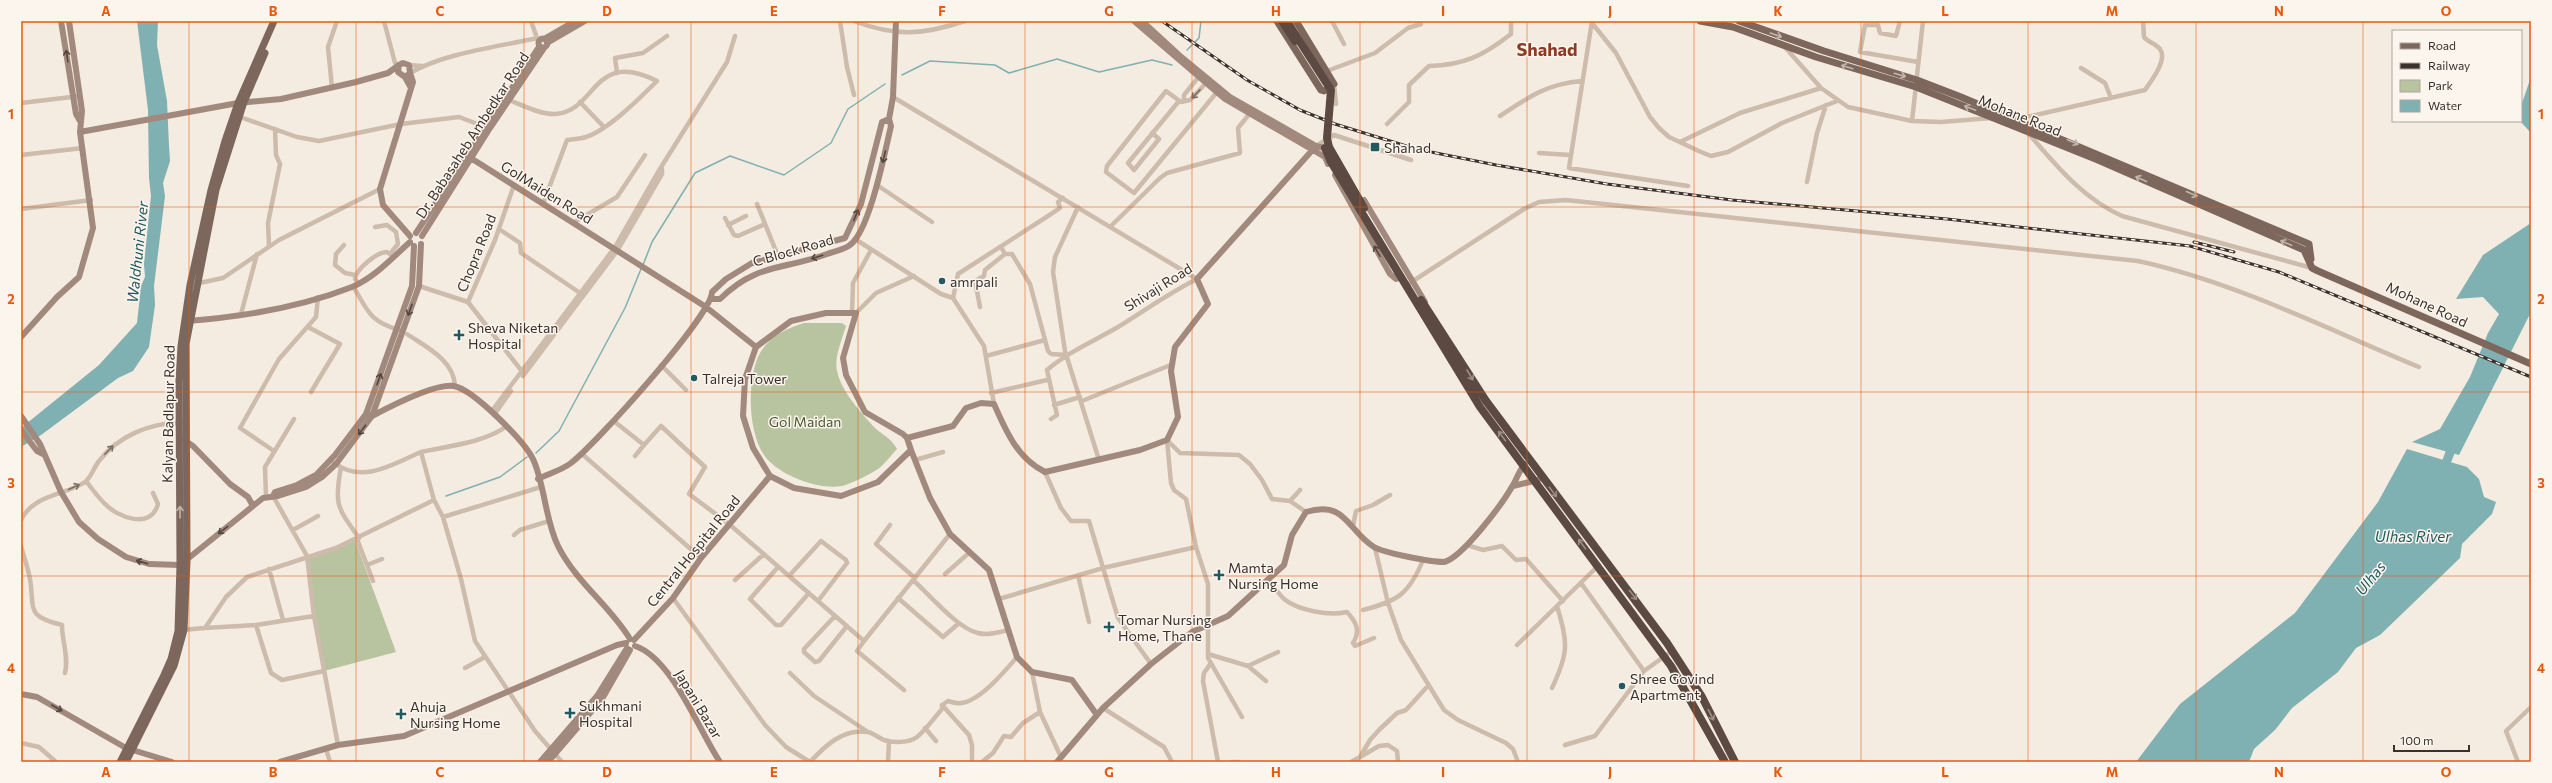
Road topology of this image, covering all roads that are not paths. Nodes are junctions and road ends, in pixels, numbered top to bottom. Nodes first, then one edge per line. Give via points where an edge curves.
1 (62, 21) edge
2 (69, 21) edge
3 (274, 21) edge
4 (279, 21) edge
5 (337, 21) edge
6 (384, 21) edge
7 (531, 21) edge
8 (575, 21) edge
9 (585, 21) edge
10 (840, 21) edge
11 (854, 21) edge
12 (896, 21) edge
13 (965, 21) edge
14 (1134, 21) edge
15 (1142, 21) edge
16 (1277, 21) edge
17 (1282, 21) edge
18 (1287, 21) edge
19 (1296, 21) edge
20 (1332, 21) edge
21 (1511, 21) edge
22 (1700, 21) edge
23 (1739, 21) edge
24 (1900, 21) edge
25 (1923, 21) edge
26 (2143, 21) edge
27 (1592, 22) edge
28 (1421, 24) dead end
29 (1734, 24) edge
30 (563, 31) junction
31 (896, 31) junction
32 (667, 36) dead end
33 (735, 36) dead end
34 (68, 40) junction
35 (542, 43) junction
36 (1344, 44) dead end
37 (1784, 46) junction
38 (1824, 51) junction
39 (1174, 54) junction
40 (1822, 59) junction
41 (1918, 62) junction
42 (404, 64) junction
43 (422, 66) junction
44 (2081, 68) dead end
45 (1327, 71) junction
46 (388, 72) junction
47 (617, 73) junction
48 (405, 75) junction
49 (1200, 76) junction
50 (1207, 81) junction
51 (1582, 81) junction
52 (1917, 83) junction
53 (1334, 84) junction
54 (332, 88) junction
55 (1821, 88) junction
56 (1216, 92) junction
57 (854, 95) dead end
58 (77, 97) junction
59 (893, 97) junction
60 (2111, 98) junction
61 (509, 100) junction
62 (1179, 100) junction
63 (1184, 101) junction
64 (1837, 101) junction
65 (580, 102) junction
66 (21, 103) edge
67 (241, 103) junction
68 (1336, 104) dead end
69 (1826, 105) junction
70 (1251, 112) junction
71 (236, 116) junction
72 (1500, 116) dead end
73 (1993, 117) junction
74 (2015, 118) junction
75 (889, 119) junction
76 (1912, 120) junction
77 (401, 124) junction
78 (1387, 124) dead end
79 (603, 126) junction
80 (2012, 126) junction
81 (487, 127) junction
82 (275, 129) junction
83 (80, 132) junction
84 (2027, 132) junction
85 (1152, 133) junction
86 (1680, 142) junction
87 (1141, 147) junction
88 (83, 148) junction
89 (1314, 148) junction
90 (1149, 153) junction
91 (1539, 153) dead end
92 (21, 155) edge
93 (645, 155) dead end
94 (1570, 155) junction
95 (469, 157) junction
96 (1411, 160) dead end
97 (1806, 182) dead end
98 (514, 185) junction
99 (877, 185) junction
100 (1688, 186) dead end
101 (380, 189) junction
102 (864, 192) junction
103 (875, 195) junction
104 (1063, 198) junction
105 (91, 200) junction
106 (543, 204) junction
107 (757, 204) dead end
108 (1078, 207) junction
109 (21, 209) edge
110 (746, 216) dead end
111 (725, 218) dead end
112 (932, 222) dead end
113 (573, 223) junction
114 (765, 224) junction
115 (728, 225) junction
116 (375, 226) dead end
117 (1110, 227) junction
118 (851, 228) junction
119 (499, 229) junction
120 (859, 231) junction
121 (855, 239) junction
122 (416, 240) junction
123 (840, 240) junction
124 (2309, 244) junction
125 (344, 245) dead end
126 (269, 246) junction
127 (1001, 247) junction
128 (842, 248) junction
129 (616, 250) junction
130 (872, 250) junction
131 (2304, 250) junction
132 (257, 254) junction
133 (786, 254) junction
134 (1005, 254) junction
135 (392, 255) junction
136 (776, 256) junction
137 (1393, 260) junction
138 (979, 261) junction
139 (788, 264) junction
140 (776, 266) junction
141 (2312, 268) junction
142 (985, 270) junction
143 (355, 275) junction
144 (914, 276) junction
145 (729, 277) junction
146 (1401, 277) junction
147 (1197, 279) junction
148 (1411, 283) junction
149 (193, 284) junction
150 (736, 284) junction
151 (355, 285) junction
152 (419, 286) junction
153 (583, 295) junction
154 (318, 297) junction
155 (953, 298) junction
156 (712, 299) junction
157 (468, 302) junction
158 (706, 307) junction
159 (980, 307) dead end
160 (854, 313) junction
161 (241, 314) junction
162 (187, 321) junction
163 (308, 327) junction
164 (402, 331) junction
165 (21, 337) edge
166 (1045, 340) junction
167 (756, 347) junction
168 (986, 356) junction
169 (1067, 356) junction
170 (1454, 357) junction
171 (1172, 364) junction
172 (2531, 364) edge
173 (662, 365) junction
174 (2419, 367) dead end
175 (523, 373) junction
176 (1047, 380) junction
177 (455, 386) junction
178 (686, 390) dead end
179 (311, 392) dead end
180 (991, 394) junction
181 (1081, 399) junction
182 (994, 404) junction
183 (1054, 405) junction
184 (493, 414) junction
185 (369, 415) junction
186 (21, 417) edge
187 (294, 419) dead end
188 (1051, 419) dead end
189 (615, 422) junction
190 (183, 424) junction
191 (507, 426) junction
192 (21, 430) edge
193 (907, 438) junction
194 (184, 440) junction
195 (1167, 440) junction
196 (644, 445) junction
197 (274, 450) junction
198 (911, 450) junction
199 (421, 452) junction
200 (943, 452) dead end
201 (44, 454) junction
202 (582, 454) junction
203 (635, 456) dead end
204 (914, 460) junction
205 (1099, 460) junction
206 (1527, 463) junction
207 (336, 464) junction
208 (1045, 472) junction
209 (770, 476) junction
210 (538, 479) junction
211 (1539, 479) junction
212 (86, 481) junction
213 (1513, 486) junction
214 (541, 487) junction
215 (1300, 490) dead end
216 (61, 492) junction
217 (153, 493) dead end
218 (1390, 495) dead end
219 (273, 496) junction
220 (248, 497) junction
221 (264, 497) junction
222 (434, 500) junction
223 (1290, 501) junction
224 (253, 506) junction
225 (1306, 512) junction
226 (318, 516) dead end
227 (443, 517) junction
228 (22, 518) edge
229 (549, 521) junction
230 (729, 524) junction
231 (890, 525) dead end
232 (1353, 526) junction
233 (293, 530) junction
234 (950, 534) junction
235 (514, 535) dead end
236 (358, 539) junction
237 (1467, 545) junction
238 (21, 546) edge
239 (1196, 547) junction
240 (1375, 548) junction
241 (970, 552) junction
242 (764, 554) junction
243 (307, 556) junction
244 (701, 558) junction
245 (382, 559) dead end
246 (1423, 560) junction
247 (183, 563) junction
248 (1602, 563) junction
249 (367, 564) junction
250 (778, 567) junction
251 (1103, 568) junction
252 (269, 569) junction
253 (946, 574) dead end
254 (1078, 575) junction
255 (789, 576) junction
256 (914, 579) junction
257 (1268, 579) junction
258 (735, 580) dead end
259 (373, 581) dead end
260 (1581, 583) junction
261 (809, 593) junction
262 (673, 598) junction
263 (898, 598) junction
264 (1000, 599) junction
265 (818, 601) junction
266 (1563, 601) junction
267 (1388, 603) junction
268 (1557, 606) junction
269 (1362, 610) dead end
270 (1646, 612) junction
271 (314, 616) junction
272 (835, 616) junction
273 (1638, 618) junction
274 (283, 620) junction
275 (1089, 622) dead end
276 (959, 623) junction
277 (256, 625) junction
278 (848, 626) junction
279 (1206, 626) junction
280 (206, 628) junction
281 (181, 630) junction
282 (1009, 630) junction
283 (1374, 638) dead end
284 (864, 641) junction
285 (630, 644) junction
286 (1518, 645) dead end
287 (1672, 651) junction
288 (1278, 652) dead end
289 (1208, 654) junction
290 (485, 657) junction
291 (1017, 657) junction
292 (1664, 657) junction
293 (1210, 663) junction
294 (1151, 664) junction
295 (1248, 666) junction
296 (465, 668) dead end
297 (324, 671) junction
298 (1644, 671) junction
299 (1032, 672) junction
300 (65, 673) dead end
301 (790, 673) dead end
302 (1266, 681) dead end
303 (1426, 688) dead end
304 (1552, 688) dead end
305 (507, 690) junction
306 (904, 690) dead end
307 (21, 694) edge
308 (942, 705) junction
309 (2531, 707) edge
310 (1103, 708) junction
311 (1040, 712) junction
312 (1097, 715) junction
313 (1242, 717) dead end
314 (925, 728) junction
315 (868, 732) junction
316 (889, 741) junction
317 (936, 741) dead end
318 (21, 743) edge
319 (1565, 744) dead end
320 (338, 745) junction
321 (129, 749) junction
322 (326, 749) junction
323 (553, 752) junction
324 (1059, 760) edge
325 (1356, 760) edge
326 (56, 762) edge
327 (120, 762) edge
328 (126, 762) edge
329 (172, 762) edge
330 (280, 762) edge
331 (330, 762) edge
332 (540, 762) edge
333 (548, 762) edge
334 (562, 762) edge
335 (720, 762) edge
336 (810, 762) edge
337 (888, 762) edge
338 (972, 762) edge
339 (982, 762) edge
340 (1172, 762) edge
341 (1218, 762) edge
342 (1232, 762) edge
343 (1239, 762) edge
344 (1398, 762) edge
345 (1518, 762) edge
346 (1725, 762) edge
347 (1735, 762) edge
348 (2518, 762) edge

1 - 34 street
2 - 34 street
3 - 67 main road, Kalyan Badlapur Road
4 - 67 main road, Kalyan Badlapur Road
5 - 54 street via 328,47
6 - 42 street via 395,63
7 - 35 street
8 - 30 street, Dr. Babasaheb Ambedkar Road
9 - 30 street, Dr. Babasaheb Ambedkar Road
10 - 57 street
11 - 31 street via 874,28
12 - 31 street, C Block Road
13 - 31 street via 920,34
14 - 39 street
15 - 39 street
16 - 53 main road via 1321,90 1324,91
17 - 137 highway, bridge via 1328,95 1322,134 1331,162
18 - 137 highway, bridge via 1331,90 1327,138 1329,147
19 - 45 main road
20 - 36 street
21 - 78 street via 1511,34 1487,52 1453,65 1429,66 1409,85 1410,102
22 - 29 main road, Mohane Road
23 -> 38 main road, Mohane Road
24 - 41 street via 1896,36 1880,33 1878,25 1864,25 1860,52
25 - 41 street
26 - 60 street via 2144,37 2160,50 2160,64 2145,90
27 - 51 street
27 - 86 street via 1620,59 1650,117 1669,137
28 - 45 street via 1408,28 1375,53
29 - 37 main road, Mohane Road
30 - 35 street, Dr. Babasaheb Ambedkar Road
31 - 59 street, C Block Road
32 - 47 street via 642,53 615,58
33 - 129 street via 728,62
34 - 58 street
35 - 43 street
35 - 61 street, Dr. Babasaheb Ambedkar Road
35 - 81 street, Dr. Babasaheb Ambedkar Road
37 - 40 main road, Mohane Road
37 - 55 street
38 - 40 main road
38 -> 52 main road, Mohane Road
39 - 49 street
52 -> 40 main road, Mohane Road
41 - 52 street
42 - 43 street
42 - 46 street
42 - 48 street
42 - 48 street
43 - 48 street
44 - 60 street via 2105,83
45 - 53 main road
46 - 48 street
46 - 54 street
47 - 65 street via 596,85
47 - 79 street via 639,72 657,82 626,111
48 - 77 street via 411,88
49 - 50 street
49 - 63 street via 1184,94
50 - 56 street
50 -> 63 street via 1190,100
50 - 70 street
51 - 72 street via 1560,83 1545,88
51 - 94 street
73 -> 52 main road, Mohane Road
52 - 74 main road, Mohane Road
52 - 76 street
53 - 68 street
54 - 67 street via 281,99
55 - 64 street
55 - 86 street via 1740,113
56 - 62 street via 1133,193 1106,172 1106,168 1166,92
56 - 70 street
58 - 66 street
58 - 83 street via 82,111
59 - 75 street, C Block Road
59 - 104 street
60 - 74 street
61 - 65 street via 556,114 570,110
61 - 81 street, Dr. Babasaheb Ambedkar Road
62 - 63 street
62 - 85 street
64 - 69 street
64 - 76 street via 1848,107
65 - 79 street
67 - 71 main road, Kalyan Badlapur Road
67 - 83 street
69 - 86 street via 1782,123 1719,155 1701,152
69 - 97 street
70 - 89 street
70 - 117 street via 1238,130 1240,153 1164,176
71 - 82 street
71 - 149 main road, Kalyan Badlapur Road via 211,190
73 - 76 street via 1941,122
73 - 80 main road, Mohane Road
74 - 80 street
74 -> 124 main road, Mohane Road
75 -> 99 street, C Block Road via 891,126
75 - 102 street, C Block Road via 882,122
77 - 81 street via 459,117
77 - 82 street via 318,141
77 - 101 street
79 - 106 street via 586,137 567,140
80 - 84 main road, Mohane Road
81 - 95 street, Dr. Babasaheb Ambedkar Road
82 - 126 street via 276,155 280,164 268,222
83 - 88 street
131 -> 84 main road, Mohane Road via 2098,160
84 - 141 street via 2086,196 2104,208 2122,216
85 - 87 street
85 - 90 street via 1159,139
87 - 90 street
87 - 90 street via 1128,164 1134,170
88 - 92 street
88 - 105 street
89 - 96 street via 1334,135
146 -> 89 street via 1396,279 1390,274 1325,157
89 - 147 street, Shivaji Road
89 - 148 street via 1336,152
91 - 94 street
93 - 113 street via 617,198
94 - 100 street via 1569,168
95 - 98 street, GolMaiden Road
95 - 122 street, Dr. Babasaheb Ambedkar Road
98 - 106 street, GolMaiden Road
98 - 119 street, Chopra Road
99 - 103 street, C Block Road
99 - 112 street
101 - 122 street via 383,204
101 - 126 street
102 - 103 street
118 -> 102 street, C Block Road
103 - 120 street, C Block Road
104 - 108 street
104 - 127 street via 1058,202 1060,208
105 - 109 street
105 - 165 street via 93,228 79,277
106 - 113 street, GolMaiden Road
107 - 114 street
108 - 117 street
108 - 169 street via 1055,257 1053,272
110 - 115 street
111 - 115 street
113 - 129 street, GolMaiden Road
114 - 115 street via 738,236 734,235
114 - 136 street
116 - 135 street via 387,225 396,232 398,244
117 - 147 street
118 - 120 street
118 - 123 street, C Block Road via 849,234
119 - 153 street via 520,243 521,253
119 - 157 street, Chopra Road
120 - 121 street, C Block Road
121 - 128 street, C Block Road via 849,246
121 - 130 street
122 - 135 street
122 - 152 street
122 - 164 street via 412,286
123 - 128 street
123 - 133 street, C Block Road
124 - 131 main road
124 - 141 main road
125 - 143 street via 336,254 335,265 345,273
126 - 132 street
127 - 134 street
127 - 138 street
128 -> 139 street, C Block Road via 817,258
129 - 153 street
129 - 158 street, GolMaiden Road
130 - 144 street
130 - 160 street via 853,283
131 - 141 main road
132 - 149 street via 223,278
132 - 161 street
133 - 136 street, C Block Road
133 - 139 street
134 - 142 street
134 - 166 street via 1012,254 1030,284
135 - 143 street via 382,252
135 - 151 street via 380,269
136 - 140 street
136 - 145 street, C Block Road via 752,263
137 - 146 highway
137 - 148 highway
138 - 142 street
138 - 155 street via 958,274
139 - 140 street, C Block Road
140 - 150 street, C Block Road
141 - 172 main road, Mohane Road
142 - 159 street via 984,276 974,284
143 - 151 street
144 - 155 street via 941,294
144 - 160 street via 876,293
145 - 150 street
145 - 156 street, C Block Road via 712,292
146 - 170 highway
147 - 169 street, Shivaji Road via 1165,295
147 - 171 street via 1208,304 1175,347
148 - 170 highway
148 - 174 street via 1524,209 1551,199 1566,200 2138,261 2176,269 2216,283
149 - 162 main road, Kalyan Badlapur Road
150 - 156 street, C Block Road via 720,299
151 - 154 street
151 - 164 street via 370,314 380,324
152 - 157 street, Chopra Road
152 -> 164 street
153 - 175 street
154 - 161 street
154 - 163 street via 316,318
155 - 168 street via 984,346
156 - 158 street, C Block Road
157 - 175 street
158 - 167 street, GolMaiden Road
158 - 173 street, C Block Road
160 - 167 street via 826,313 791,321
160 - 193 street via 844,358 846,375 865,412
161 - 162 street
162 - 190 main road, Kalyan Badlapur Road via 181,346
163 - 179 street via 340,344
163 - 197 street via 279,359 240,428
164 - 177 street via 449,366
164 - 185 street
166 - 168 street
166 - 169 street via 1051,354
167 - 209 street via 745,379 743,416 753,448
168 - 180 street
169 - 176 street, Shivaji Road via 1047,370
169 - 181 street
170 - 206 highway
171 - 181 street
171 - 195 street via 1178,417
173 - 178 street
173 - 189 street, C Block Road
175 - 184 street
176 - 180 street
176 - 183 street
177 - 184 street via 483,404
177 - 185 street via 444,387
180 - 182 street
181 - 183 street
181 - 205 street
182 - 193 street via 981,403 966,408 953,426
182 - 208 street via 1012,443 1037,468
183 - 188 street via 1057,415
184 - 191 street
185 - 207 street
186 - 201 street
187 - 197 street
189 - 196 street
189 - 202 street, C Block Road
190 - 194 main road, Kalyan Badlapur Road
212 -> 190 street via 102,457 122,440 150,428
191 - 199 street via 499,432 467,442
191 - 210 street via 521,441 533,460
192 - 201 street via 35,449
193 - 198 street
194 - 220 street via 226,481
194 - 247 main road, Kalyan Badlapur Road
195 - 205 street
195 - 223 street via 1180,452 1239,455 1262,480 1272,499
195 - 239 street via 1171,483 1174,490 1186,499
196 - 203 street
196 - 230 street via 661,426 684,446 705,467 689,494
197 - 221 street via 265,467
198 - 204 street
198 - 209 street via 878,482 842,496 794,488
199 - 207 street via 378,471 367,473 352,472
199 - 222 street
200 - 204 street
201 - 216 street
202 - 210 street, C Block Road via 570,465
202 - 244 street
204 - 234 street via 930,498
205 - 208 street
206 - 211 highway
206 - 213 street
207 - 219 street via 306,487
207 - 236 street via 338,505
208 - 251 street via 1061,508 1071,521 1089,521
209 - 230 street, Central Hospital Road
210 - 214 street
211 - 213 street
211 - 248 highway
216 -> 212 street
212 - 217 street via 105,504 129,518 142,520 152,515 158,504
213 - 237 street
214 - 227 street
214 - 229 street
215 - 223 street
216 - 228 street via 37,501
247 -> 216 street via 149,564 126,557 98,539 79,522
218 - 232 street via 1356,511
219 - 221 street
219 - 233 street
220 - 221 street
220 - 224 street
221 - 224 street
222 - 227 street
222 - 236 street
223 - 225 street
224 -> 247 street
225 - 232 street via 1321,508 1337,511
225 - 257 street via 1292,535 1284,565
226 - 233 street
227 - 290 street via 475,641
229 - 235 street via 520,530
229 - 285 street via 558,546 572,569 623,627
230 - 242 street
230 - 244 street, Central Hospital Road
231 - 256 street via 876,544
232 - 240 street
233 - 243 street
234 - 241 street
234 - 256 street
236 - 243 street
236 - 249 street
237 - 246 street via 1458,556 1449,561
237 - 266 street via 1483,550 1502,546 1516,560 1526,559
238 - 300 street via 30,580 31,606 34,612 50,622 62,625 62,642 68,664
239 - 251 street
239 - 279 street via 1208,584
240 - 246 street
240 - 267 street
241 - 253 street
241 - 264 street via 989,570
242 - 250 street
242 - 258 street
243 - 252 street
243 - 271 street
244 - 262 street, Central Hospital Road
245 - 249 street
246 - 267 street via 1410,588
247 - 281 main road, Kalyan Badlapur Road
248 - 260 street
248 -> 270 highway
248 - 273 highway
249 - 259 street
250 - 255 street
250 - 261 street via 750,599 776,625 781,625
251 - 254 street
251 - 294 street via 1118,618
252 - 274 street
252 - 280 street via 247,577 226,597
254 - 264 street
254 - 275 street
255 - 261 street
255 - 265 street via 821,541 846,560 847,563
256 - 263 street
256 - 276 street
257 - 279 street via 1228,616
257 - 283 street via 1284,599 1290,602 1336,614 1347,612 1358,628 1358,635 1353,643 1355,646
260 - 266 street
260 - 298 street
261 - 265 street
262 - 285 street, Central Hospital Road
262 - 336 street via 765,725 786,747
263 - 276 street via 944,637
263 - 284 street
264 - 282 street
265 - 272 street
266 - 268 street
267 - 269 street
267 - 345 street via 1408,653 1444,710 1458,720 1506,743 1513,749
268 - 286 street
268 - 304 street via 1566,646 1565,661
270 - 273 highway
270 - 287 highway
271 - 274 street
271 - 297 street
272 - 278 street
272 - 278 street via 804,649 815,662 819,661
273 - 292 highway
274 - 277 street
276 - 282 street via 978,633
277 - 280 street
277 - 297 street via 271,673 282,680
278 - 284 street
279 - 289 street
279 - 294 street via 1192,632
280 - 281 street
281 - 321 main road, Kalyan Badlapur Road via 164,675
282 - 291 street
284 - 306 street via 857,651
285 - 305 street via 617,645
285 - 323 street, Central Hospital Road via 602,699
285 - 335 street, Japani Bazar via 656,660 680,690
287 - 292 street
287 -> 347 highway via 1702,697
288 - 295 street
289 - 293 street
289 - 295 street
290 - 296 street
290 - 305 street
291 - 299 street
291 - 308 street via 992,685 964,702 959,704 948,701
292 - 298 street
292 - 346 highway
293 - 313 street
293 - 341 street via 1203,681
294 - 310 street
295 - 302 street
297 - 320 street
298 - 319 street via 1595,736
299 - 311 street
299 - 312 street via 1072,680
301 - 315 street via 814,696
303 - 325 street via 1406,710 1397,713 1379,730
305 - 320 street via 404,736
305 - 323 street
307 -> 321 street via 37,697
308 - 314 street via 942,709
308 - 338 street via 970,735
309 - 348 street via 2506,731
310 - 312 street
310 - 340 street via 1164,747
311 - 324 street
311 - 339 street via 1023,723 1011,737 1004,736 993,753
312 - 324 street
314 - 316 street via 917,737 910,740
314 - 317 street
315 - 316 street
315 - 336 street via 838,737
316 - 337 street
318 - 326 street via 39,747
320 - 322 street
321 - 327 main road, Kalyan Badlapur Road
321 - 328 main road, Kalyan Badlapur Road
321 - 329 street
322 - 330 street
322 - 331 street
323 - 332 street, Central Hospital Road
323 - 333 street, Central Hospital Road
323 - 334 street
325 - 344 street via 1379,746 1388,745 1397,752
342 - 343 street

